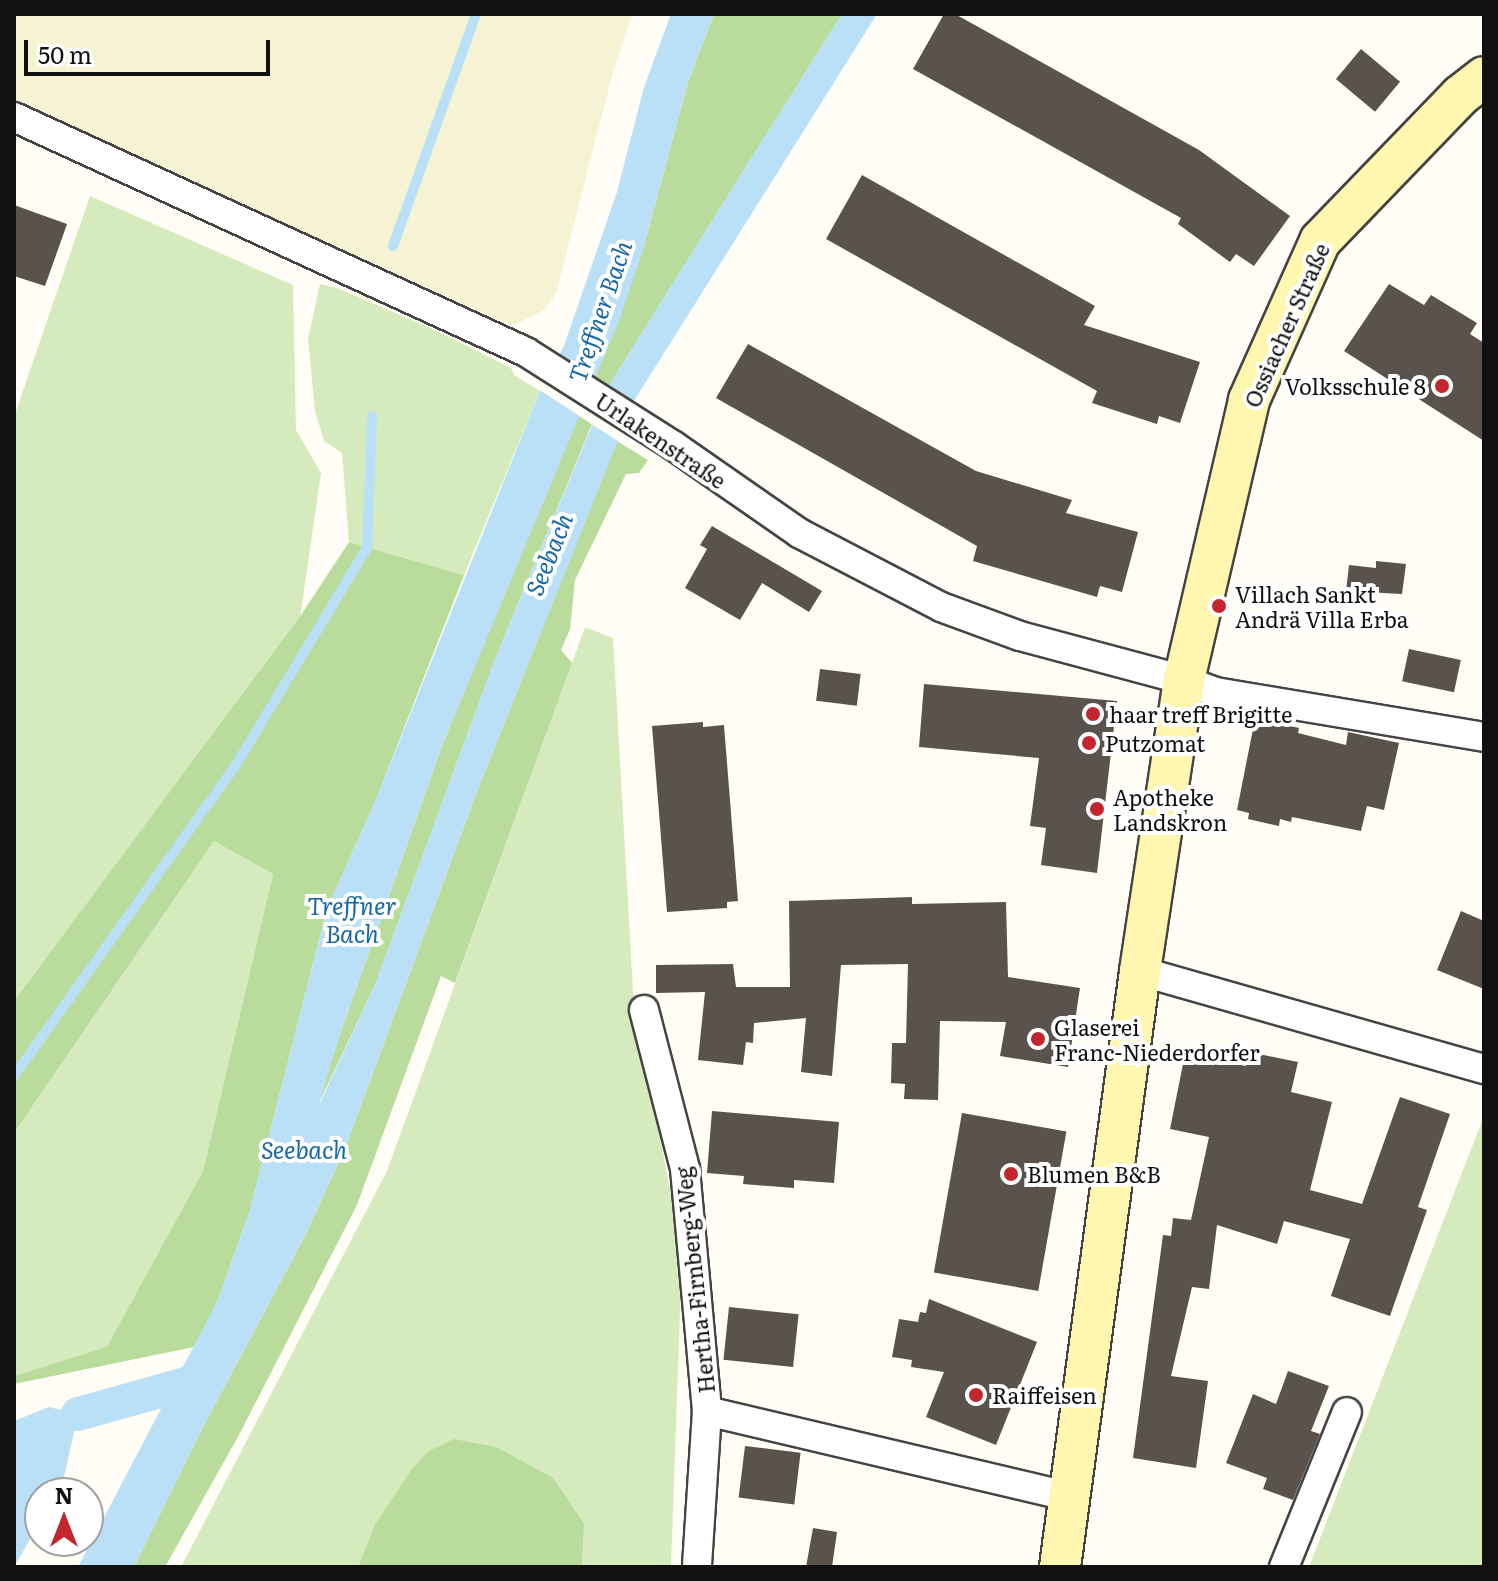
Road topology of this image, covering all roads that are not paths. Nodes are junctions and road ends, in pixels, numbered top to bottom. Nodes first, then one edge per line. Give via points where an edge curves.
1 (1484, 77) edge
2 (14, 117) edge
3 (1184, 680) junction
4 (1484, 737) edge
5 (1140, 971) junction
6 (644, 1010) dead end
7 (1484, 1069) edge
8 (707, 1411) junction
9 (1347, 1412) dead end
10 (1072, 1497) junction
11 (697, 1567) edge
12 (1060, 1567) edge
13 (1284, 1567) edge

1 - 3 main road, Ossiacher Straße via 1320,241 1249,400
2 - 3 street, Urlakenstraße via 526,352 799,533 941,607 1020,636
3 - 4 street via 1216,692
3 - 5 main road, Ossiacher Straße
5 - 7 street
5 - 10 main road, Ossiacher Straße
6 - 8 street, Hertha-Firnberg-Weg via 685,1169
8 - 10 street, Hertha-Firnberg-Weg
8 - 11 street, Hertha-Firnberg-Weg
9 - 13 street
10 - 12 main road, Ossiacher Straße

